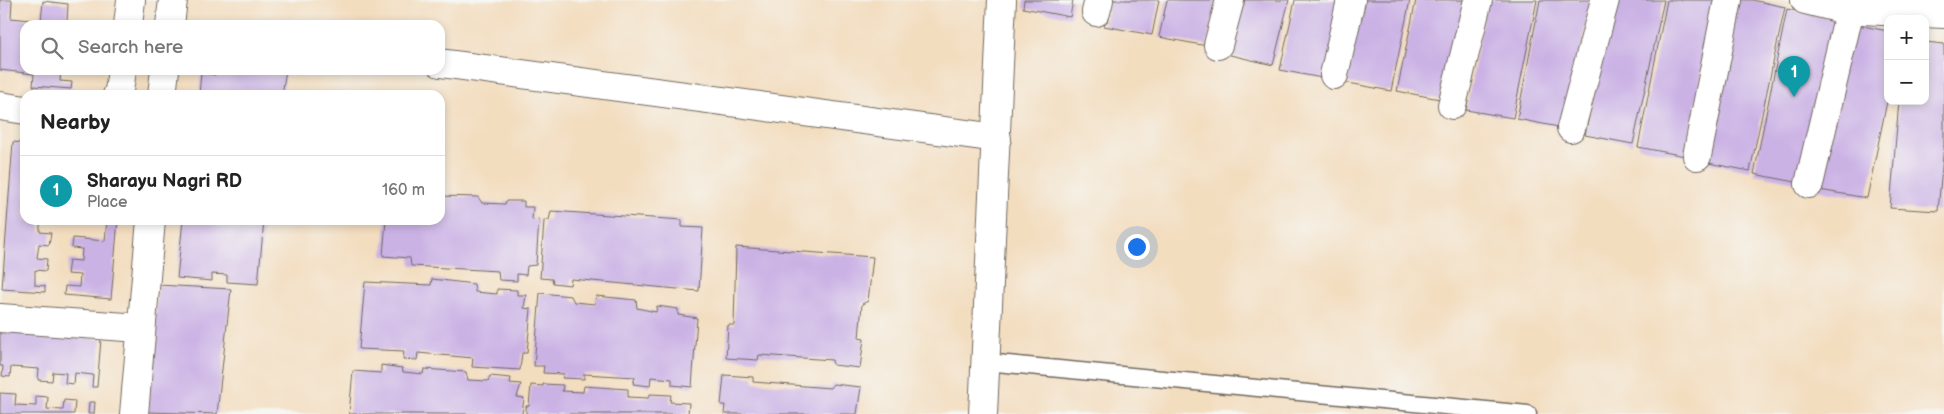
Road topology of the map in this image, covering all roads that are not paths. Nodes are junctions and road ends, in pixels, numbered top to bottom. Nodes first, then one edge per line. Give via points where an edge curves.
1 (131, 0) edge
2 (173, 0) edge
3 (1002, 0) edge
4 (1230, 0) edge
5 (1350, 0) edge
6 (1478, 0) edge
7 (1605, 0) edge
8 (1728, 0) edge
9 (1808, 0) edge
10 (1850, 10) junction
11 (1944, 14) edge
12 (129, 20) edge
13 (171, 20) edge
14 (1218, 45) dead end
15 (445, 64) edge
16 (121, 75) edge
17 (164, 75) edge
18 (1334, 75) dead end
19 (119, 90) edge
20 (163, 90) edge
21 (0, 93) edge
22 (20, 96) edge
23 (1452, 105) dead end
24 (0, 106) edge
25 (20, 109) edge
26 (1571, 128) dead end
27 (997, 138) junction
28 (1697, 156) dead end
29 (1809, 184) dead end
30 (150, 225) edge
31 (0, 318) edge
32 (140, 328) junction
33 (986, 362) junction
34 (134, 414) edge
35 (983, 414) edge
36 (1528, 414) edge

1 - 12 street
2 - 13 street
3 - 27 street
4 - 14 street
5 - 18 street
6 - 23 street
7 - 26 street
8 - 28 street
9 - 10 street
10 - 11 street
10 - 29 street
15 - 27 street
16 - 19 street
17 - 20 street
21 - 22 street
24 - 25 street
27 - 33 street
30 - 32 street
31 - 32 street
32 - 34 street
33 - 35 street
33 - 36 lane

